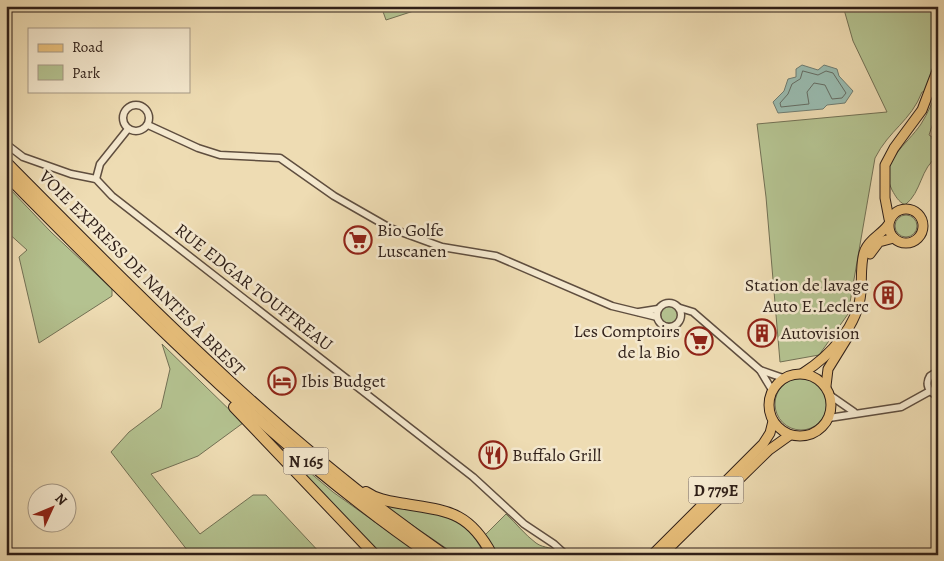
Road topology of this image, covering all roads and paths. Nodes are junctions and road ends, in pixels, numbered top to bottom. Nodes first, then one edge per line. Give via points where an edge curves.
1 (938, 68) edge
2 (148, 125) junction
3 (128, 129) junction
4 (6, 144) edge
5 (6, 162) edge
6 (6, 175) edge
7 (96, 179) junction
8 (885, 187) junction
9 (900, 209) junction
10 (889, 222) junction
11 (894, 238) junction
12 (680, 308) junction
13 (657, 313) junction
14 (681, 318) junction
15 (700, 318) junction
16 (190, 358) junction
17 (760, 370) junction
18 (938, 371) edge
19 (803, 373) junction
20 (783, 378) junction
21 (826, 386) junction
22 (772, 390) junction
23 (930, 391) junction
24 (831, 396) junction
25 (938, 396) edge
26 (854, 412) junction
27 (829, 418) junction
28 (773, 421) junction
29 (790, 435) junction
30 (306, 450) junction
31 (468, 522) junction
32 (375, 555) edge
33 (430, 555) edge
34 (445, 555) edge
35 (487, 555) edge
36 (492, 555) edge
37 (566, 555) edge
38 (652, 555) edge
39 (662, 555) edge

1 - 8 main road via 922,110 888,157
2 - 3 street via 141,131
2 - 3 street via 148,112 142,106 134,105 126,109 123,117
2 - 13 street via 198,148 220,154 280,158 334,196 390,228 442,247 496,256 612,306 638,313
3 - 7 street via 100,164
4 - 7 street via 23,157
5 - 30 highway, VOIE EXPRESS DE NANTES À BREST / N 165 via 201,356
6 - 16 highway, VOIE EXPRESS DE NANTES À BREST / N 165
7 - 37 street, RUE EDGAR TOUFFREAU via 112,196 473,477 517,518
8 - 9 main road
8 - 10 main road
9 - 10 main road
9 - 11 main road via 918,213 923,228 919,238 910,243
10 - 11 main road
10 - 19 main road via 872,238 864,252 860,302 853,319 821,362
11 - 21 main road via 879,242 870,253 863,312 828,369
12 - 13 street via 667,302
12 - 14 street
12 - 15 street
13 - 14 street via 660,324 667,327 677,325
14 - 15 street
15 - 17 street
16 - 32 highway
16 - 33 highway, VOIE EXPRESS DE NANTES À BREST / N 165 via 314,468
17 - 20 street
17 - 22 street
18 - 23 street via 928,379
19 - 20 main road
19 - 21 main road via 818,378
20 - 22 main road
21 - 24 main road
22 - 28 main road via 769,401
23 - 25 street
23 - 26 street via 902,406
24 - 26 street
24 - 27 main road
26 - 27 street
27 - 29 main road via 819,431 805,436
28 - 29 main road
28 - 38 main road, D 779E via 763,444
29 - 39 main road, D 779E via 768,450
30 - 31 highway via 318,455 376,498 448,511
30 - 34 highway, VOIE EXPRESS DE NANTES À BREST / N 165
31 - 35 highway
31 - 36 highway via 480,534

